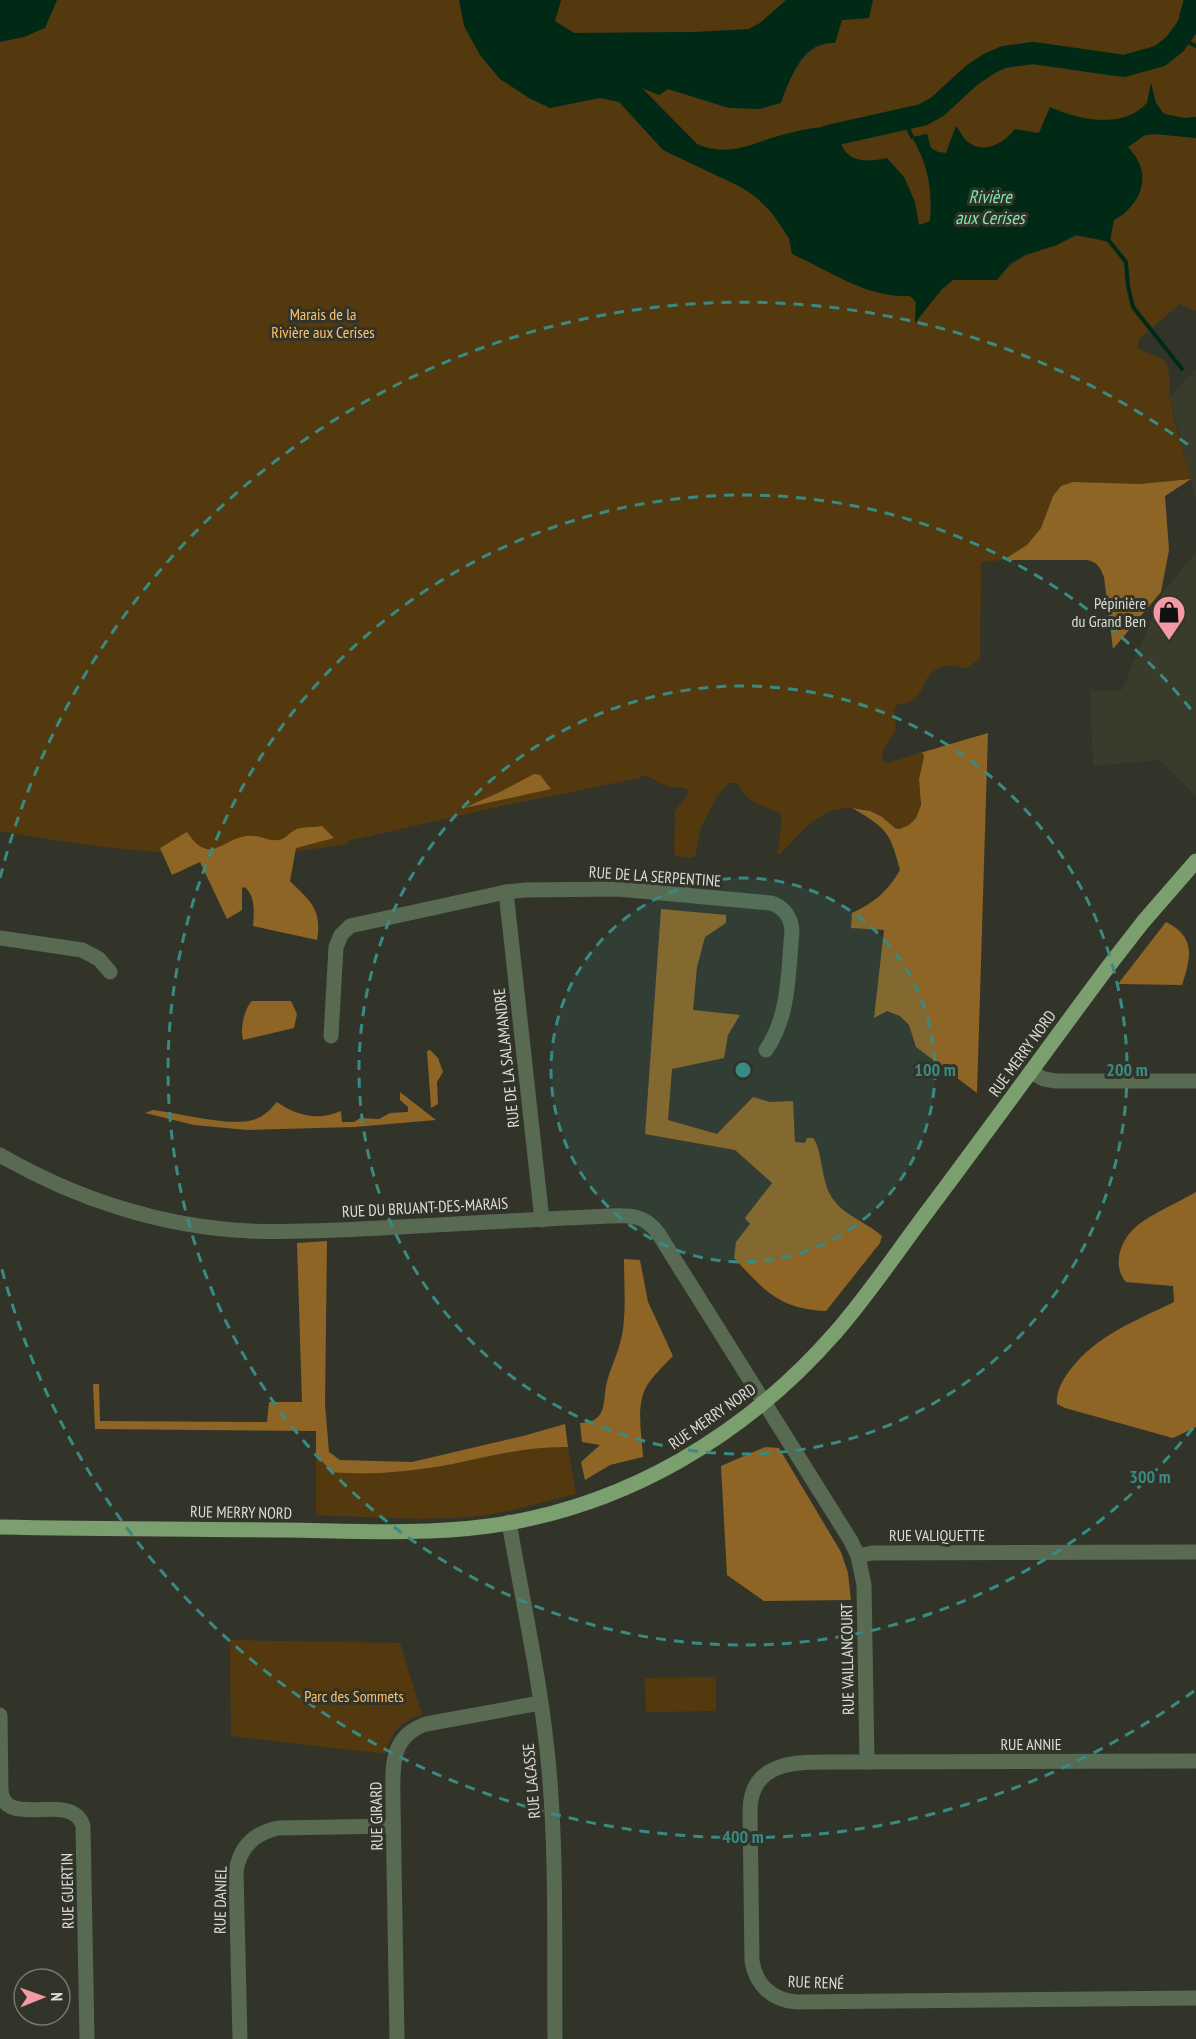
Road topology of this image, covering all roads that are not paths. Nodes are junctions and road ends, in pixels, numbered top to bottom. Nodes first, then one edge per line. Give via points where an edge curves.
1 (1196, 861) edge
2 (506, 892) junction
3 (0, 938) edge
4 (110, 972) dead end
5 (332, 1036) dead end
6 (766, 1050) dead end
7 (1030, 1072) junction
8 (1196, 1082) edge
9 (0, 1155) edge
10 (542, 1220) junction
11 (765, 1403) junction
12 (508, 1522) junction
13 (0, 1527) edge
14 (1196, 1552) edge
15 (858, 1556) junction
16 (540, 1703) junction
17 (0, 1715) edge
18 (1196, 1761) edge
19 (867, 1762) junction
20 (393, 1826) junction
21 (1196, 1998) edge
22 (87, 2039) edge
23 (240, 2039) edge
24 (397, 2039) edge
25 (555, 2039) edge

1 - 7 main road, RUE MERRY NORD via 1143,922
2 - 5 street, RUE DE LA SERPENTINE via 356,924 345,930 336,947
2 - 6 street, RUE DE LA SERPENTINE via 618,889 765,902 780,907 790,920 792,931 785,1004 780,1024
2 - 10 street, RUE DE LA SALAMANDRE
3 - 4 street via 82,950 99,959
7 - 8 street via 1056,1081
7 - 11 main road, RUE MERRY NORD via 857,1307
9 - 10 street, RUE DU BRUANT-DES-MARAIS via 42,1178 104,1203 163,1220 216,1228 305,1231
10 - 11 street, RUE DU BRUANT-DES-MARAIS via 632,1216 646,1221 658,1233
11 - 12 main road, RUE MERRY NORD via 716,1439 656,1474 584,1504
11 - 15 street
12 - 13 main road, RUE MERRY NORD via 389,1531
12 - 16 street, RUE LACASSE
14 - 15 street, RUE VALIQUETTE
15 - 19 street, RUE VAILLANCOURT via 864,1585
16 - 20 street, RUE GIRARD via 426,1724 409,1733 394,1758
16 - 25 street, RUE LACASSE via 552,1798
17 - 22 street, RUE GUERTIN via 2,1796 8,1806 70,1811 79,1816 85,1832
18 - 19 street, RUE ANNIE
19 - 21 street, RUE RENÉ via 780,1766 760,1778 752,1792 752,1961 757,1979 770,1994 796,2002
20 - 23 street, RUE DANIEL via 278,1828 260,1833 246,1845 238,1862 236,1881
20 - 24 street, RUE GIRARD

